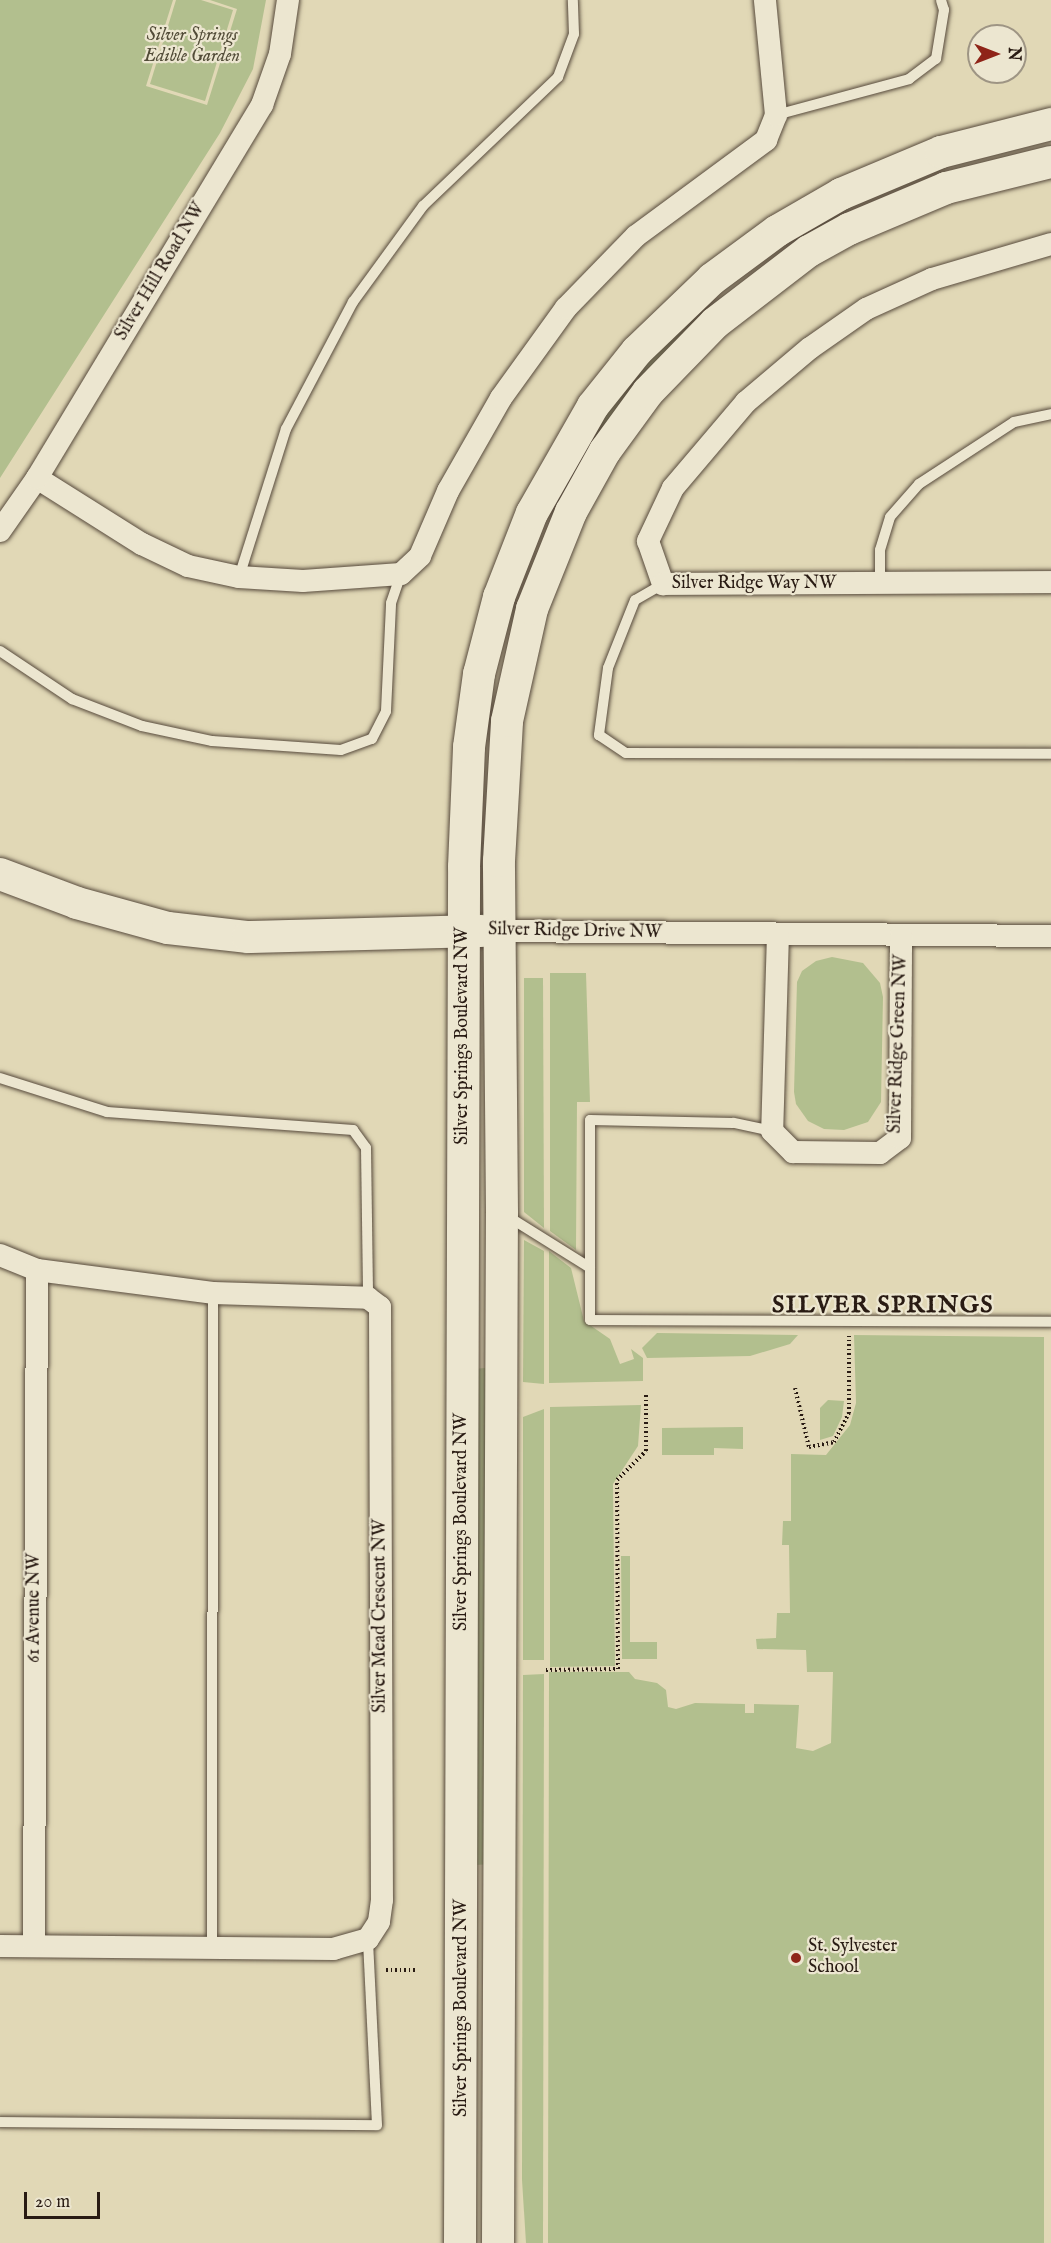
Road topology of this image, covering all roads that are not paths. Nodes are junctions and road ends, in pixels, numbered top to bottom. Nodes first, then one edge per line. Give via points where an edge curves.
1 (288, 0) edge
2 (573, 0) edge
3 (765, 0) edge
4 (941, 0) edge
5 (776, 115) junction
6 (1051, 124) edge
7 (1051, 162) edge
8 (1051, 244) edge
9 (1051, 414) edge
10 (37, 478) junction
11 (0, 531) edge
12 (401, 574) junction
13 (239, 578) junction
14 (1051, 582) edge
15 (880, 583) junction
16 (663, 584) junction
17 (0, 651) edge
18 (1051, 754) edge
19 (0, 874) edge
20 (463, 931) junction
21 (500, 931) junction
22 (778, 934) junction
23 (901, 936) junction
24 (1051, 936) edge
25 (0, 1078) edge
26 (772, 1131) junction
27 (502, 1213) junction
28 (0, 1255) edge
29 (589, 1267) junction
30 (37, 1270) junction
31 (213, 1293) junction
32 (368, 1298) junction
33 (1051, 1322) edge
34 (368, 1939) junction
35 (0, 1946) edge
36 (34, 1946) junction
37 (212, 1947) junction
38 (0, 2122) edge
39 (460, 2243) edge
40 (498, 2243) edge

1 - 10 street, Silver Hill Road NW via 280,54 262,105
2 - 13 lane via 574,34 558,77 423,206 353,302 286,429
3 - 5 street
4 - 5 lane via 944,10 936,59 909,79
5 - 12 street via 766,140 636,236 566,308 501,398 448,491 420,556
6 - 20 street, Silver Springs Boulevard NW via 941,152 841,194 777,231 682,305 637,351 593,406 532,513 499,597 479,674 469,747
7 - 21 street, Silver Springs Boulevard NW via 946,188 902,204 809,251 715,323 648,392 605,451 551,558 532,609 517,669 501,784
8 - 16 street, Silver Ridge Way NW via 932,279 866,309 810,348 746,402 673,488 648,541
9 - 15 lane via 1014,422 919,484 890,517 880,550
10 - 11 street, Silver Hill Road NW
10 - 13 street via 142,544 188,566
12 - 13 street via 303,581
12 - 17 lane via 391,603 386,711 372,739 341,750 212,741 142,726 72,699
14 - 15 street, Silver Ridge Way NW
15 - 16 street, Silver Ridge Way NW
16 - 18 lane via 634,600 608,668 598,735 626,753
19 - 20 street, Silver Ridge Drive NW via 77,903 168,928 248,937
20 - 21 street, Silver Ridge Drive NW
20 - 39 street, Silver Springs Boulevard NW
21 - 22 street, Silver Ridge Drive NW
21 - 27 street, Silver Springs Boulevard NW
22 - 23 street, Silver Ridge Drive NW
22 - 26 street
23 - 24 street, Silver Ridge Drive NW
23 - 26 street, Silver Ridge Green NW via 900,1138 880,1154 794,1152
25 - 32 lane via 107,1112 353,1130 366,1148
26 - 29 lane via 733,1123 591,1120
27 - 29 lane
27 - 40 street, Silver Springs Boulevard NW
28 - 30 street
29 - 33 lane via 590,1320
30 - 31 street
30 - 36 street, 61 Avenue NW
31 - 32 street
31 - 37 lane
32 - 34 street, Silver Mead Crescent NW via 380,1307 382,1865 379,1922
34 - 37 street via 334,1949
34 - 38 lane via 377,2126
35 - 36 street
36 - 37 street

